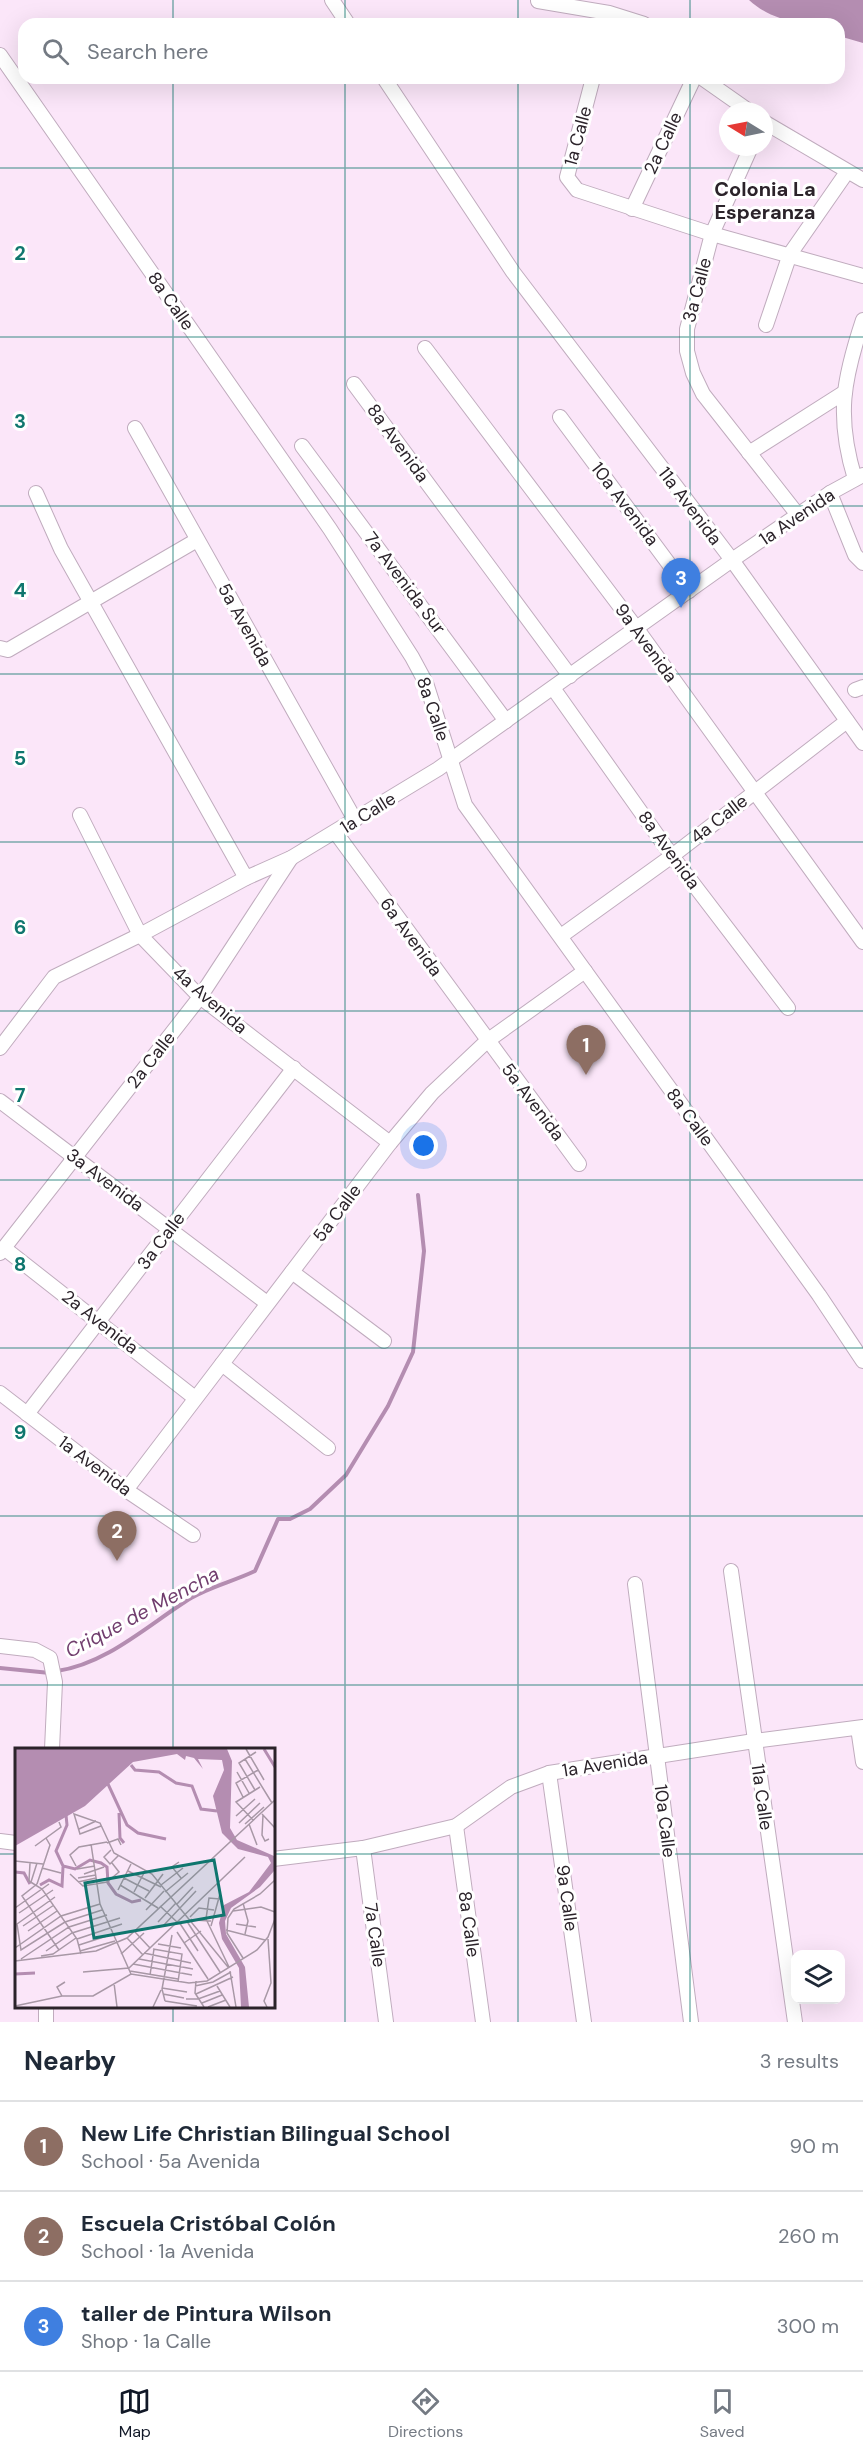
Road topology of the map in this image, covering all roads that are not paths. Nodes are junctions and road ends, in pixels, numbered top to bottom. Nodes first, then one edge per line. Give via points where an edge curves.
1 (332, 0) edge
2 (538, 1) edge
3 (344, 18) edge
4 (604, 18) edge
5 (0, 55) edge
6 (18, 81) edge
7 (20, 84) edge
8 (388, 84) edge
9 (591, 84) edge
10 (691, 84) edge
11 (711, 84) edge
12 (736, 102) edge
13 (773, 127) edge
14 (748, 156) edge
15 (847, 172) junction
16 (863, 180) edge
17 (632, 209) junction
18 (712, 234) junction
19 (790, 254) junction
20 (863, 276) edge
21 (863, 320) edge
22 (766, 325) dead end
23 (425, 348) dead end
24 (354, 384) dead end
25 (845, 392) junction
26 (561, 417) dead end
27 (135, 428) dead end
28 (302, 446) dead end
29 (749, 453) junction
30 (859, 477) edge
31 (830, 493) junction
32 (36, 494) dead end
33 (798, 515) junction
34 (197, 540) junction
35 (732, 560) junction
36 (863, 563) edge
37 (689, 591) junction
38 (90, 601) junction
39 (637, 629) junction
40 (0, 648) edge
41 (570, 675) junction
42 (553, 688) junction
43 (507, 721) junction
44 (847, 721) junction
45 (863, 743) edge
46 (451, 760) junction
47 (754, 793) junction
48 (80, 815) dead end
49 (355, 820) junction
50 (336, 833) junction
51 (672, 856) junction
52 (291, 858) junction
53 (246, 878) junction
54 (140, 935) junction
55 (561, 936) junction
56 (863, 942) edge
57 (585, 971) junction
58 (200, 997) junction
59 (788, 1008) dead end
60 (487, 1041) junction
61 (0, 1048) edge
62 (294, 1068) junction
63 (0, 1101) edge
64 (390, 1143) junction
65 (75, 1157) junction
66 (579, 1164) dead end
67 (170, 1230) junction
68 (2, 1251) edge
69 (292, 1272) junction
70 (267, 1304) junction
71 (100, 1322) junction
72 (384, 1341) dead end
73 (863, 1361) edge
74 (222, 1364) junction
75 (0, 1393) edge
76 (195, 1398) junction
77 (27, 1414) junction
78 (328, 1448) dead end
79 (126, 1490) junction
80 (193, 1535) dead end
81 (731, 1571) dead end
82 (635, 1584) dead end
83 (0, 1646) edge
84 (861, 1728) edge
85 (754, 1741) junction
86 (52, 1748) edge
87 (657, 1756) junction
88 (863, 1762) edge
89 (549, 1773) junction
90 (456, 1826) junction
91 (0, 1841) edge
92 (15, 1843) edge
93 (363, 1848) junction
94 (274, 1859) edge
95 (386, 2022) edge
96 (483, 2022) edge
97 (584, 2022) edge
98 (691, 2022) edge
99 (795, 2022) edge

1 - 3 street
2 - 4 street
5 - 6 street, 8a Calle
7 - 46 street, 8a Calle via 330,529 426,683
8 - 35 street, 11a Avenida via 513,272
9 - 17 street, 1a Calle via 567,177 577,190
10 - 17 street, 2a Calle
11 - 12 street
13 - 15 street
14 - 18 street, 3a Calle
15 - 16 street
15 - 19 street
17 - 18 street
18 - 19 street
18 - 29 street, 3a Calle via 687,329 687,351 703,394
19 - 20 street
19 - 22 street
21 - 25 street via 848,364
23 - 39 street, 9a Avenida
24 - 41 street, 8a Avenida
25 - 29 street
25 - 30 street via 842,418
26 - 37 street, 10a Avenida
27 - 34 street, 5a Avenida
28 - 43 street, 7a Avenida Sur
29 - 33 street, 3a Calle
30 - 31 street, 1a Avenida
31 - 33 street, 1a Avenida
31 - 36 street via 855,555
32 - 38 street
33 - 35 street, 1a Avenida
34 - 38 street
34 - 49 street, 5a Avenida
35 - 37 street, 1a Calle
35 - 44 street, 11a Avenida
37 - 39 street, 1a Calle
38 - 40 street via 8,650
38 - 53 street
39 - 41 street, 1a Calle
39 - 47 street, 9a Avenida
41 - 42 street, 1a Calle
42 - 43 street, 1a Calle
42 - 51 street, 8a Avenida
43 - 46 street, 1a Calle
44 - 45 street, 11a Avenida
44 - 47 street, 4a Calle
46 - 49 street, 1a Calle
46 - 55 street, 8a Calle via 465,805
47 - 51 street, 4a Calle
47 - 56 street, 9a Avenida
48 - 54 street, 4a Avenida
49 - 50 street, 1a Calle
50 - 52 street, 1a Calle
50 - 60 street, 6a Avenida
51 - 55 street, 4a Calle
51 - 59 street, 8a Avenida
52 - 53 street, 1a Calle
52 - 58 street, 2a Calle
53 - 54 street, 1a Calle
54 - 58 street, 4a Avenida
54 - 61 street, 1a Calle via 54,977
55 - 57 street, 8a Calle
57 - 60 street, 5a Calle
57 - 73 street, 8a Calle
58 - 62 street, 4a Avenida
58 - 65 street, 2a Calle
60 - 64 street, 5a Calle via 432,1093
60 - 66 street, 5a Avenida
62 - 64 street, 4a Avenida
62 - 67 street, 3a Calle
63 - 65 street, 3a Avenida
64 - 69 street, 5a Calle
65 - 67 street, 3a Avenida
65 - 68 street, 2a Calle
67 - 70 street, 3a Avenida
67 - 71 street, 3a Calle
68 - 71 street, 2a Avenida
69 - 70 street, 5a Calle
69 - 72 street
70 - 74 street, 5a Calle
71 - 76 street, 2a Avenida
71 - 77 street, 3a Calle
74 - 76 street, 5a Calle
74 - 78 street
75 - 77 street, 1a Avenida
76 - 79 street, 5a Calle
77 - 79 street, 1a Avenida
79 - 80 street, 1a Avenida
81 - 85 street, 11a Calle
82 - 87 street, 10a Calle
83 - 86 street via 44,1653 52,1664
84 - 85 street, 1a Avenida
84 - 88 street
85 - 87 street, 1a Avenida
85 - 99 street, 11a Calle
87 - 89 street, 1a Avenida
87 - 98 street, 10a Calle
89 - 90 street, 1a Avenida via 511,1787
89 - 97 street, 9a Calle
90 - 93 street, 1a Avenida
90 - 96 street, 8a Calle
91 - 92 street
93 - 94 street, 1a Avenida
93 - 95 street, 7a Calle

